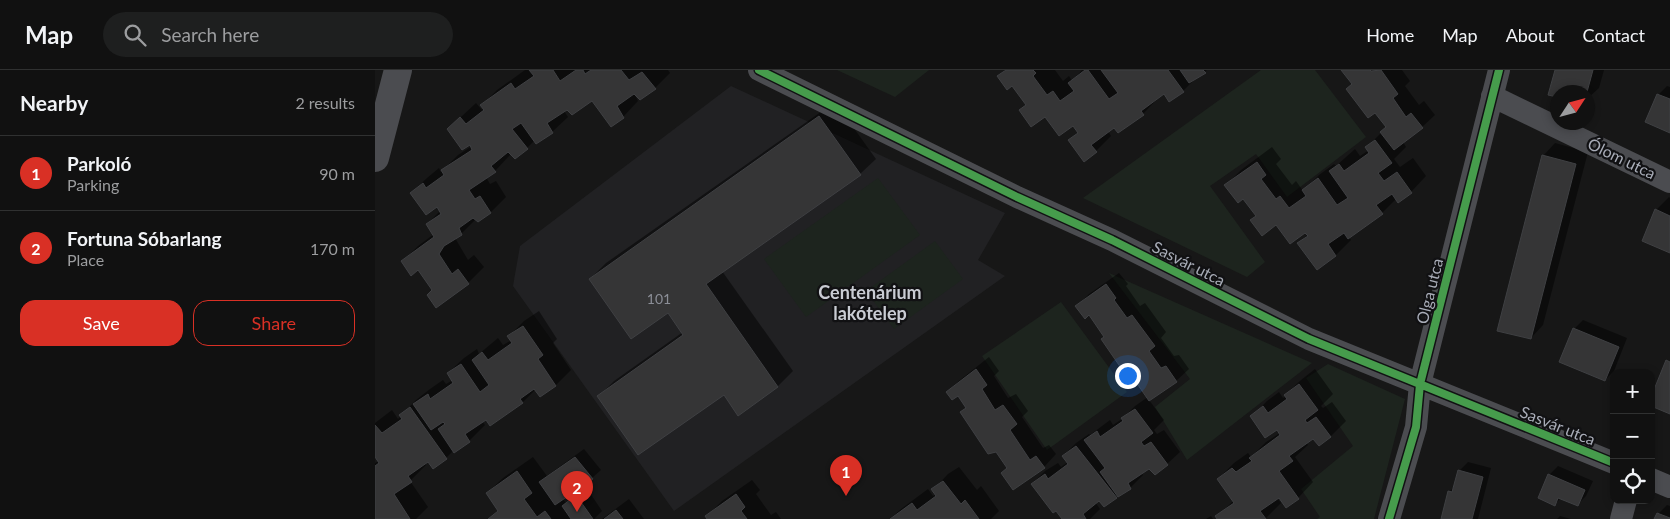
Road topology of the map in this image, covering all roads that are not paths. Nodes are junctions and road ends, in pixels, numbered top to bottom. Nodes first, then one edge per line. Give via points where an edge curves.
1 (398, 70) edge
2 (759, 70) edge
3 (1499, 70) edge
4 (1492, 96) junction
5 (375, 158) edge
6 (1670, 182) edge
7 (1420, 384) junction
8 (1610, 461) edge
9 (1655, 481) edge
10 (1670, 487) edge
11 (1625, 504) edge
12 (1389, 519) edge
13 (1621, 519) edge

1 - 5 street
2 - 7 street, Sasvár utca via 1309,339
3 - 4 street, Olga utca
4 - 6 street, Ólom utca
4 - 7 street, Olga utca
7 - 8 street, Sasvár utca
7 - 12 street, Olga utca via 1416,427
9 - 10 street
11 - 13 street

